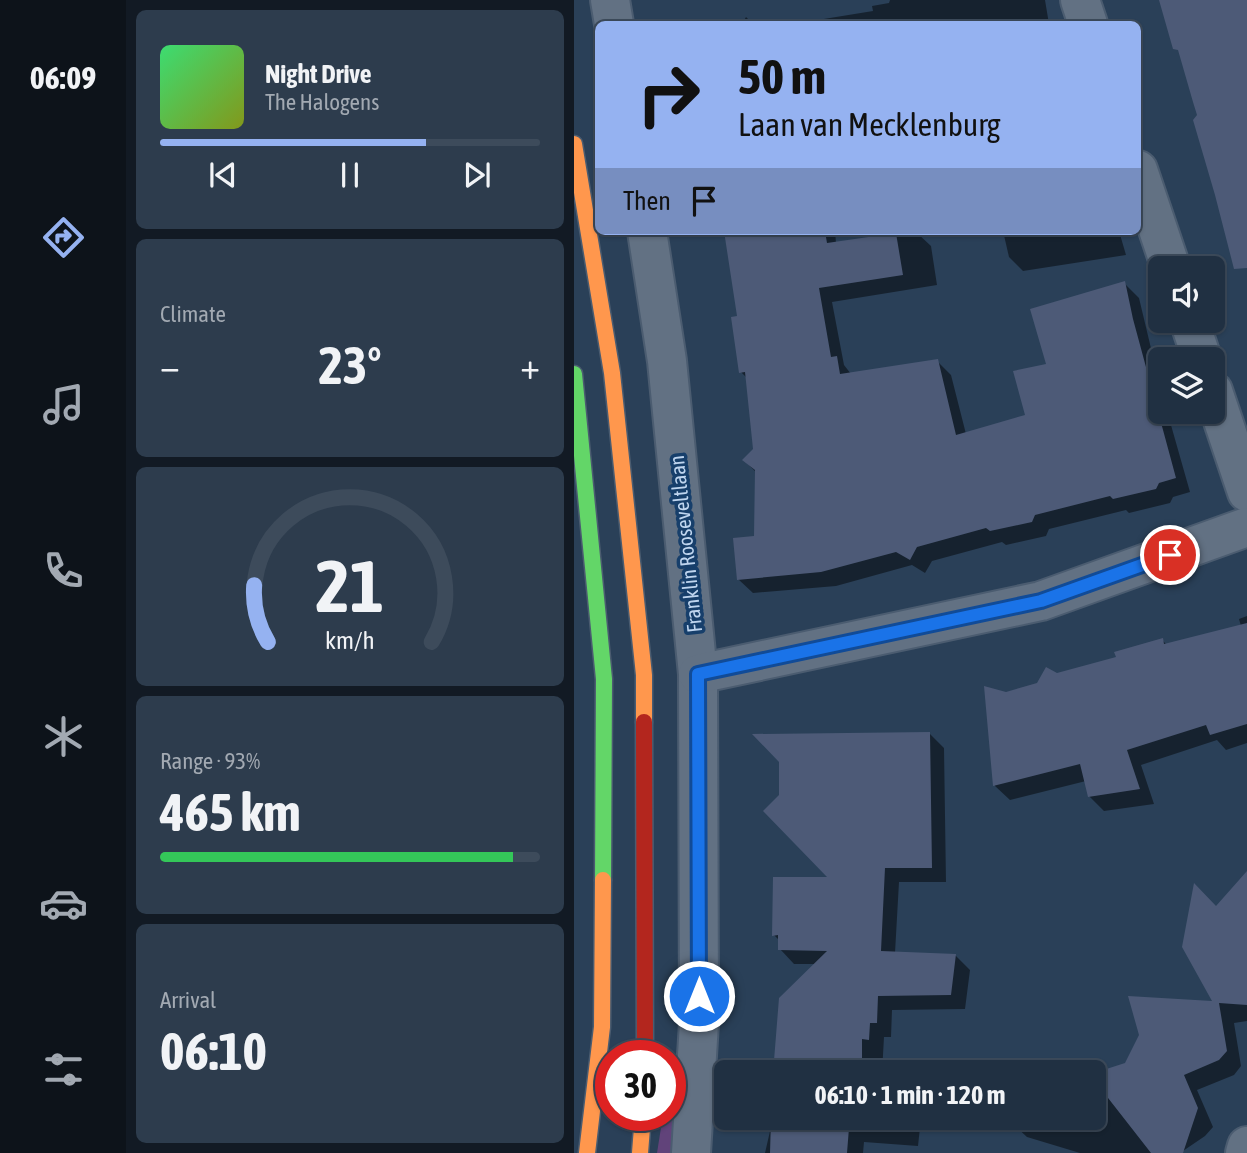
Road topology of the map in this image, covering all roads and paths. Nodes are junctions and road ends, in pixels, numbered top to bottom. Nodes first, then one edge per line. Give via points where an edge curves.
1 (610, 0) edge
2 (1080, 0) edge
3 (614, 21) edge
4 (1087, 21) edge
5 (574, 144) edge
6 (1141, 179) edge
7 (648, 235) edge
8 (1167, 256) edge
9 (574, 373) edge
10 (1224, 424) edge
11 (1247, 492) edge
12 (1247, 527) edge
13 (698, 674) junction
14 (645, 1040) edge
15 (642, 1131) edge
16 (1247, 1146) edge
17 (587, 1153) edge
18 (640, 1153) edge
19 (691, 1153) edge
20 (1245, 1153) edge

1 - 3 street
2 - 4 street
5 - 14 main road via 612,373 645,675
6 - 8 street
7 - 13 street, Franklin Rooseveltlaan via 667,361
9 - 17 main road via 604,679 602,1027
10 - 11 street
12 - 13 street via 1041,601
13 - 19 street, Franklin Rooseveltlaan via 699,1023
15 - 18 main road
16 - 20 street

